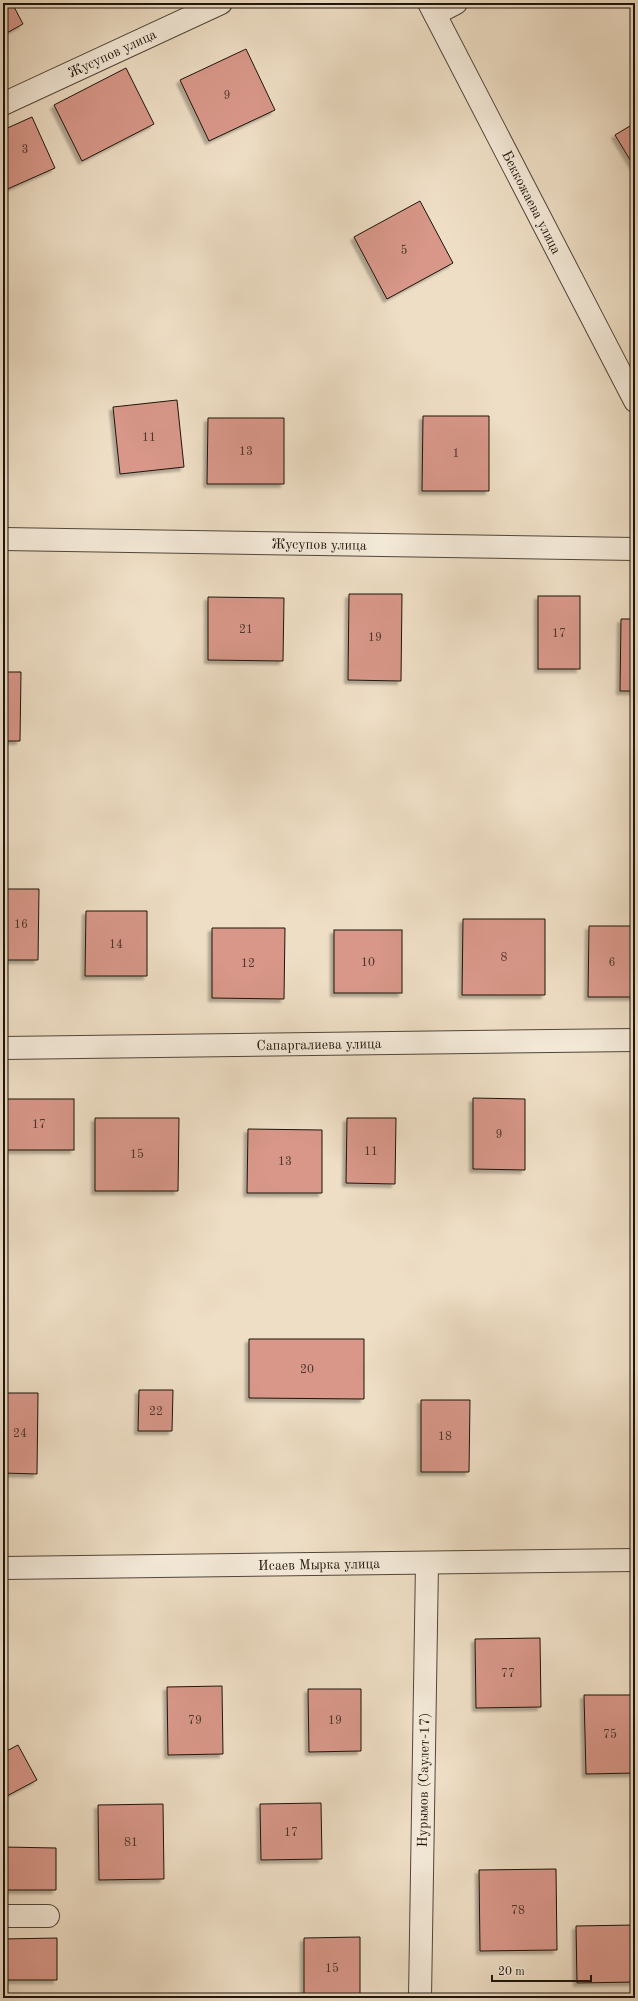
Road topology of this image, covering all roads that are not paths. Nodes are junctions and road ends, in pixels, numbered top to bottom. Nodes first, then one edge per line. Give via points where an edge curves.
1 (221, 3) edge
2 (456, 3) edge
3 (432, 8) edge
4 (3, 104) edge
5 (635, 401) edge
6 (3, 539) edge
7 (635, 549) edge
8 (635, 1040) edge
9 (3, 1048) edge
10 (635, 1560) edge
11 (427, 1563) junction
12 (3, 1568) edge
13 (3, 1916) edge
14 (48, 1916) dead end
15 (420, 1998) edge

1 - 4 street, Жусупов улица
2 - 3 street
3 - 5 street, Беккожаева улица
6 - 7 street, Жусупов улица
8 - 9 street, Сапаргалиева улица
10 - 11 street, Исаев Мырка улица
11 - 12 street, Исаев Мырка улица
11 - 15 street, Нурымов (Саулет-17)
13 - 14 street

